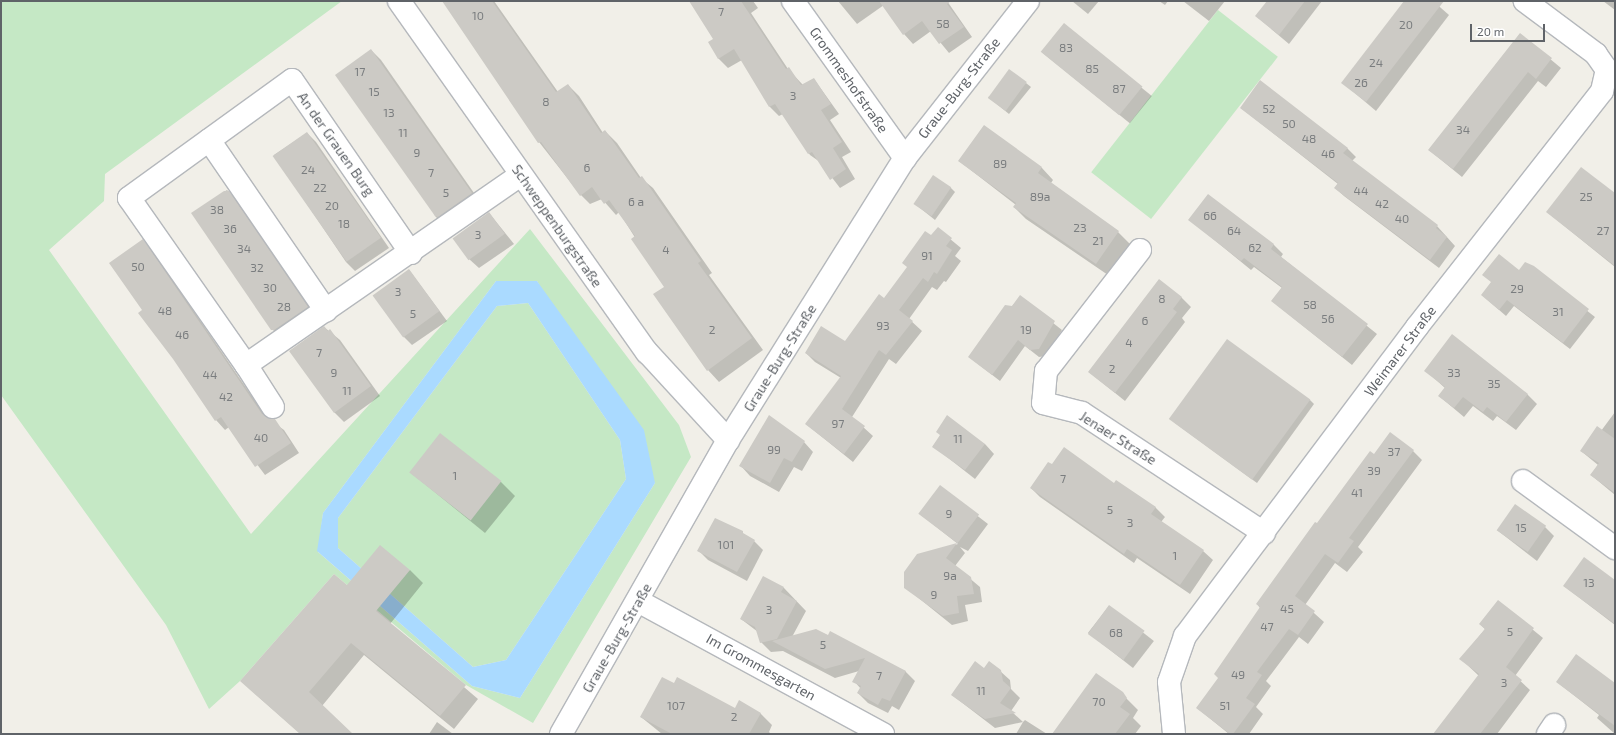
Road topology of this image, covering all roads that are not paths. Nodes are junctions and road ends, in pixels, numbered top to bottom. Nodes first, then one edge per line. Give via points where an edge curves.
1 (399, 1) edge
2 (793, 1) edge
3 (1028, 1) edge
4 (1525, 1) edge
5 (209, 140) junction
6 (905, 158) junction
7 (520, 175) junction
8 (1140, 250) dead end
9 (411, 253) junction
10 (326, 311) junction
11 (246, 366) junction
12 (273, 407) dead end
13 (728, 440) junction
14 (1523, 480) dead end
15 (1264, 533) junction
16 (1614, 545) edge
17 (638, 601) junction
18 (561, 734) edge
19 (883, 734) edge
20 (1174, 734) edge

1 - 7 street, Schweppenburgstraße
2 - 6 street, Grommeshofstraße
3 - 6 street, Graue-Burg-Straße
4 - 15 street, Weimarer Straße via 1596,54 1607,70 1602,91 1417,327
5 - 9 street, An der Grauen Burg via 292,80
5 - 10 street
5 - 11 street, An der Grauen Burg via 128,198
6 - 13 street, Graue-Burg-Straße
7 - 9 street
7 - 13 street, Schweppenburgstraße via 647,352
8 - 15 street, Jenaer Straße via 1046,370 1042,403 1082,413
9 - 10 street
10 - 11 street
11 - 12 street, An der Grauen Burg
13 - 17 street, Graue-Burg-Straße
14 - 16 street
15 - 20 street, Weimarer Straße via 1185,636 1169,682
17 - 18 street, Graue-Burg-Straße
17 - 19 street, Im Grommesgarten

